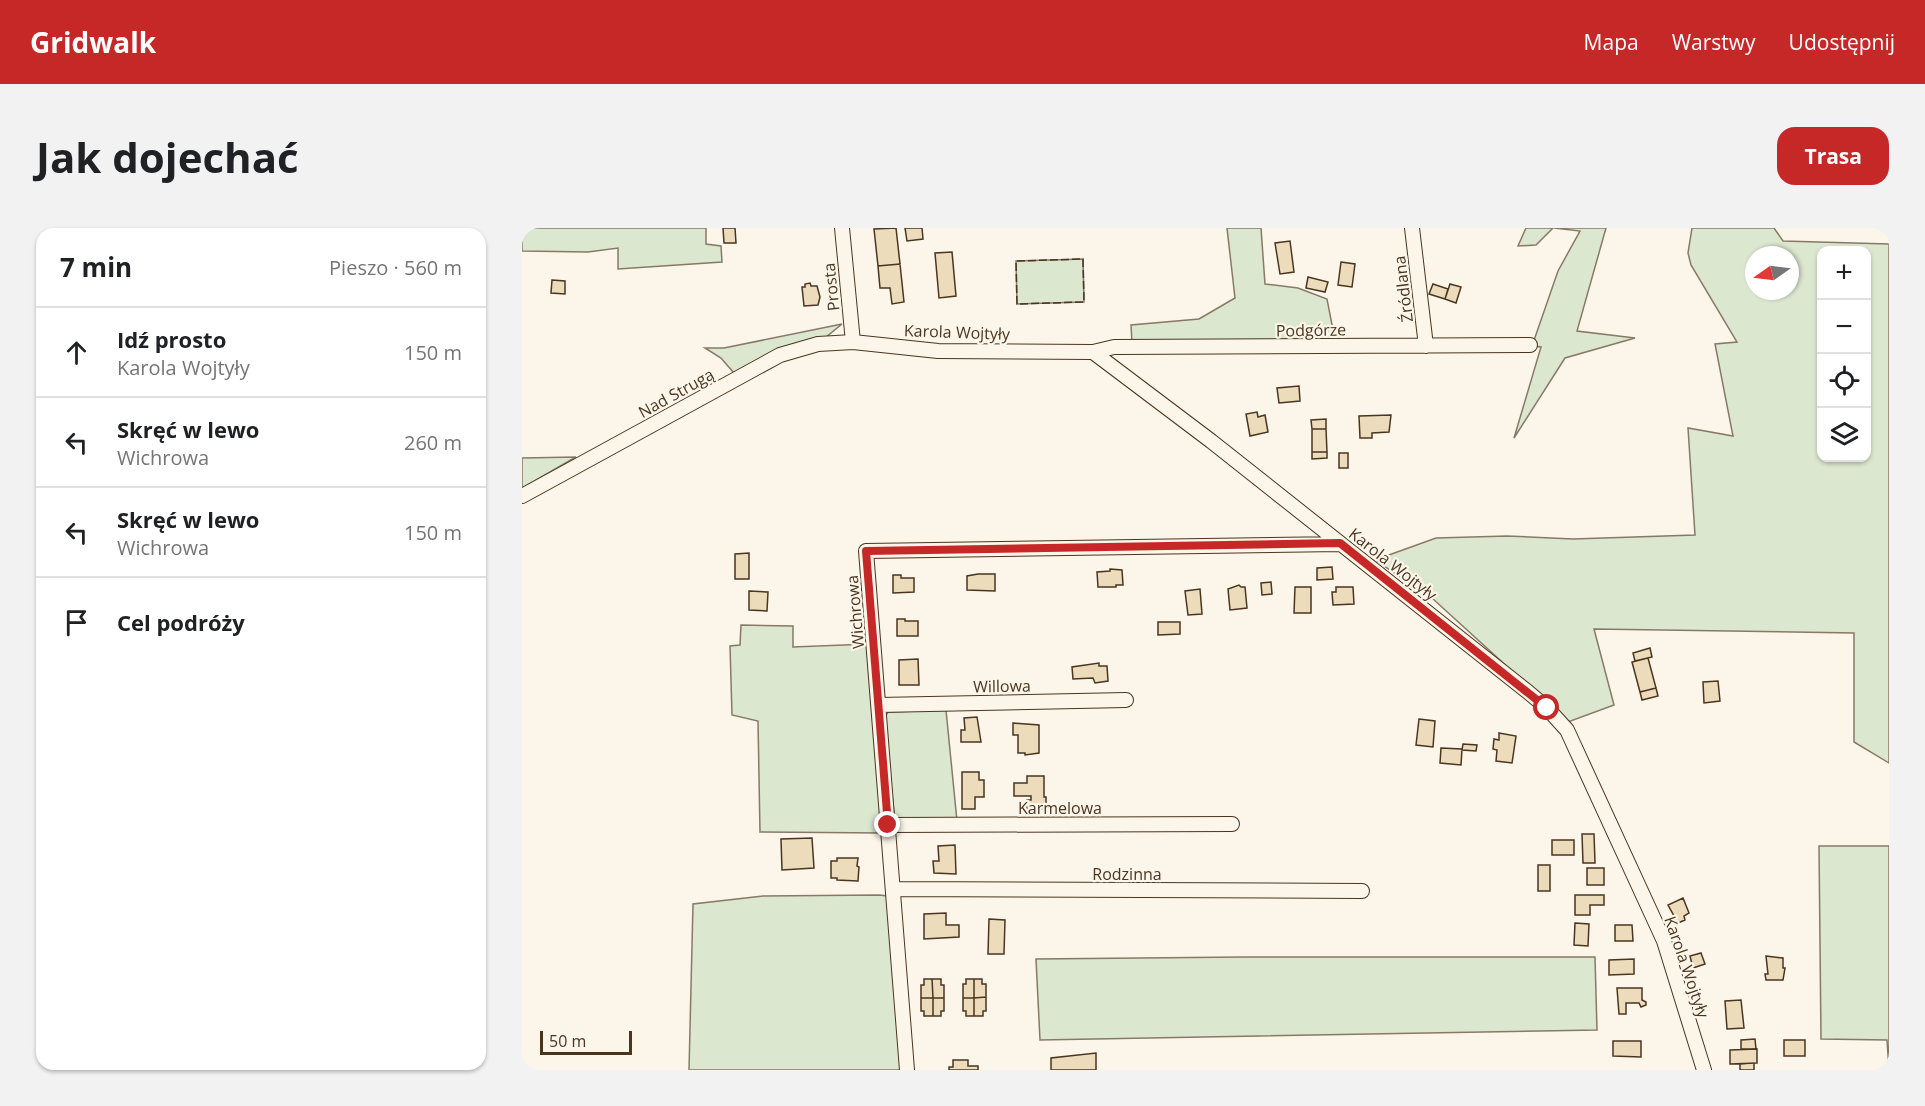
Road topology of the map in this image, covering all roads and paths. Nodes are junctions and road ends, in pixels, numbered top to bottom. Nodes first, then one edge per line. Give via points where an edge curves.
1 (842, 228) edge
2 (1412, 228) edge
3 (854, 342) junction
4 (1530, 345) dead end
5 (1426, 346) junction
6 (1093, 352) junction
7 (522, 496) edge
8 (1340, 543) junction
9 (1126, 700) dead end
10 (879, 705) junction
11 (1232, 824) dead end
12 (888, 825) junction
13 (893, 889) junction
14 (1362, 891) dead end
15 (907, 1070) edge
16 (1704, 1070) edge

1 - 3 street, Prosta
2 - 5 street, Źródlana
3 - 6 street, Karola Wojtyły via 938,351
3 - 7 street, Nad Strugą via 818,344 780,355
4 - 5 street, Podgórze
5 - 6 street, Podgórze via 1114,347
6 - 8 street, Karola Wojtyły
8 - 10 street, Wichrowa via 866,551
8 - 16 street, Karola Wojtyły via 1528,692 1567,730 1664,941
9 - 10 street, Willowa
10 - 12 street, Wichrowa
11 - 12 street, Karmelowa
12 - 13 street, Wichrowa
13 - 14 street, Rodzinna
13 - 15 street, Wichrowa

